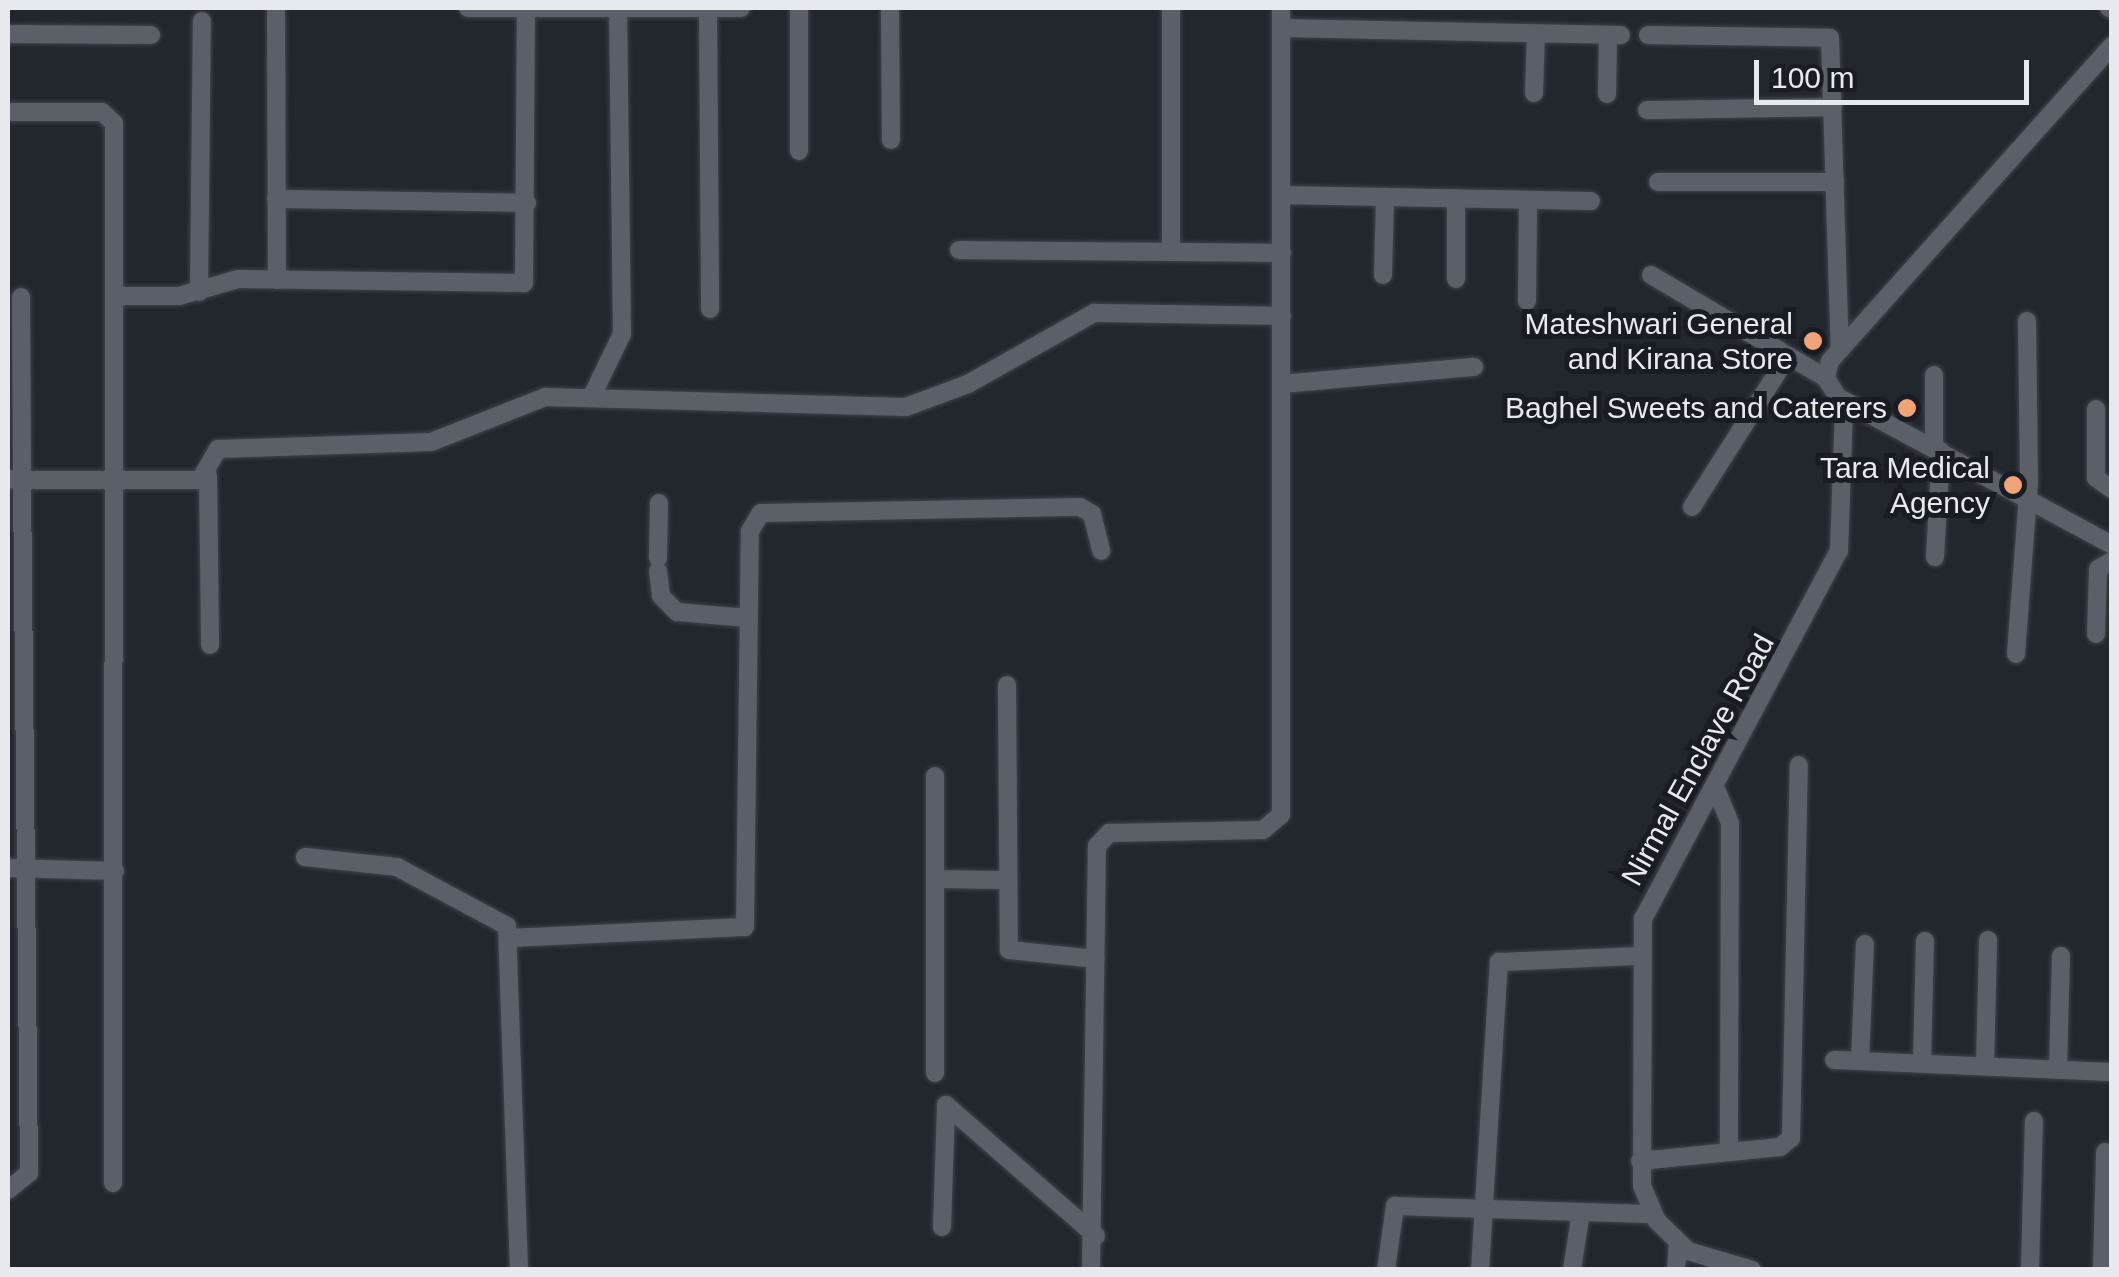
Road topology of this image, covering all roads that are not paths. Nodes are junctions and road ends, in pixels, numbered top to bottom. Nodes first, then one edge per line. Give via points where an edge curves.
1 (276, 8) edge
2 (468, 8) edge
3 (618, 8) edge
4 (708, 8) edge
5 (742, 8) edge
6 (799, 8) edge
7 (890, 8) edge
8 (1171, 8) edge
9 (1280, 8) edge
10 (526, 9) edge
11 (202, 21) dead end
12 (1281, 28) junction
13 (8, 34) edge
14 (1536, 34) junction
15 (151, 35) dead end
16 (1648, 35) dead end
17 (2112, 46) edge
18 (1534, 93) dead end
19 (1608, 94) dead end
20 (1833, 108) junction
21 (1647, 110) dead end
22 (8, 112) edge
23 (891, 140) dead end
24 (799, 151) dead end
25 (1658, 182) dead end
26 (1835, 182) junction
27 (1283, 195) junction
28 (1385, 197) junction
29 (276, 199) junction
30 (1456, 199) junction
31 (1528, 200) junction
32 (1590, 202) dead end
33 (526, 203) junction
34 (958, 250) dead end
35 (1171, 252) junction
36 (1282, 253) junction
37 (1383, 275) dead end
38 (1651, 275) dead end
39 (1456, 279) dead end
40 (276, 280) junction
41 (199, 292) junction
42 (114, 296) junction
43 (21, 298) dead end
44 (1527, 301) dead end
45 (710, 309) dead end
46 (1282, 316) junction
47 (2026, 322) dead end
48 (1840, 350) junction
49 (1786, 359) junction
50 (1474, 367) dead end
51 (1934, 375) dead end
52 (1826, 378) junction
53 (1282, 384) junction
54 (591, 398) junction
55 (1843, 400) junction
56 (2096, 409) dead end
57 (1938, 449) junction
58 (208, 476) junction
59 (15, 479) edge
60 (114, 481) junction
61 (2112, 489) edge
62 (2022, 499) junction
63 (659, 504) dead end
64 (1692, 506) dead end
65 (2112, 545) edge
66 (1101, 551) dead end
67 (1935, 557) dead end
68 (2112, 561) edge
69 (748, 618) junction
70 (2096, 634) dead end
71 (210, 645) dead end
72 (2016, 654) dead end
73 (1007, 685) dead end
74 (1799, 765) dead end
75 (935, 776) dead end
76 (1717, 791) junction
77 (305, 858) dead end
78 (16, 868) edge
79 (115, 871) junction
80 (935, 879) junction
81 (1008, 880) junction
82 (510, 938) junction
83 (1924, 940) dead end
84 (1988, 940) dead end
85 (1865, 944) dead end
86 (1636, 956) junction
87 (2061, 956) dead end
88 (1096, 959) junction
89 (1834, 1060) dead end
90 (1860, 1061) junction
91 (1922, 1062) junction
92 (1985, 1066) junction
93 (2058, 1069) junction
94 (2112, 1072) edge
95 (935, 1073) dead end
96 (2034, 1122) dead end
97 (1730, 1152) junction
98 (2105, 1152) dead end
99 (1640, 1161) junction
100 (113, 1184) dead end
101 (8, 1190) edge
102 (1482, 1208) junction
103 (1581, 1212) junction
104 (1654, 1214) junction
105 (942, 1227) dead end
106 (1096, 1236) junction
107 (1678, 1243) junction
108 (519, 1270) edge
109 (1091, 1270) edge
110 (1386, 1270) edge
111 (1480, 1270) edge
112 (1572, 1270) edge
113 (1676, 1270) edge
114 (1752, 1270) edge
115 (2030, 1270) edge
116 (2102, 1270) edge

1 - 29 street
2 - 10 street
3 - 4 street
3 - 10 street
3 - 54 street via 622,334
4 - 5 street
4 - 45 street
6 - 24 street
7 - 23 street
8 - 35 street
9 - 12 street
10 - 33 street
11 - 41 street
12 - 14 street
12 - 27 street
13 - 15 street
14 - 18 street
14 - 19 street via 1614,35
16 - 20 street via 1827,37
17 - 48 street
20 - 21 street
20 - 26 street
22 - 42 street via 112,118
25 - 26 street
26 - 48 street
27 - 28 street
27 - 36 street
28 - 30 street
28 - 37 street
29 - 33 street
29 - 40 street
30 - 31 street
30 - 39 street
31 - 32 street
31 - 44 street
33 - 40 street via 524,283
34 - 35 street
35 - 36 street
36 - 46 street
38 - 49 street
40 - 41 street via 238,278
41 - 42 street
42 - 60 street
43 - 59 street
46 - 53 street
46 - 54 street via 1094,313 968,384 906,407
47 - 62 street
48 - 52 street
49 - 52 street
49 - 64 street
50 - 53 street
51 - 57 street
52 - 55 street
53 - 88 street via 1281,815 1263,830 1104,836 1095,856
54 - 58 street via 528,400 431,442 218,449
55 - 57 street
55 - 76 street, Nirmal Enclave Road via 1839,551
56 - 61 street via 2096,478
57 - 62 street
57 - 67 street
58 - 60 street
58 - 71 street
59 - 60 street
59 - 78 street
60 - 79 street
62 - 65 street via 2096,529
62 - 72 street
63 - 69 street via 661,596 677,612
66 - 69 street via 1092,514 1080,508 762,512 750,532
68 - 70 street via 2098,569
69 - 82 street via 745,927
73 - 81 street
74 - 97 street via 1792,1132 1785,1145
75 - 80 street
76 - 86 street, Nirmal Enclave Road via 1651,899
76 - 97 street via 1730,824
77 - 82 street via 398,866 494,913
78 - 79 street
78 - 101 street via 28,1174
79 - 100 street
80 - 81 street
80 - 95 street
81 - 88 street via 1013,955
82 - 108 street
83 - 91 street
84 - 92 street
85 - 90 street
86 - 99 street, Nirmal Enclave Road
86 - 102 street via 1499,962
87 - 93 street
88 - 106 street
89 - 90 street
90 - 91 street
91 - 92 street
92 - 93 street
93 - 94 street
96 - 115 street
97 - 99 street
98 - 116 street
99 - 104 street, Nirmal Enclave Road
102 - 103 street
102 - 110 street via 1391,1208
102 - 111 street
103 - 104 street
103 - 112 street
104 - 107 street, Nirmal Enclave Road
105 - 106 street via 946,1105
106 - 109 street
107 - 113 street
107 - 114 street

